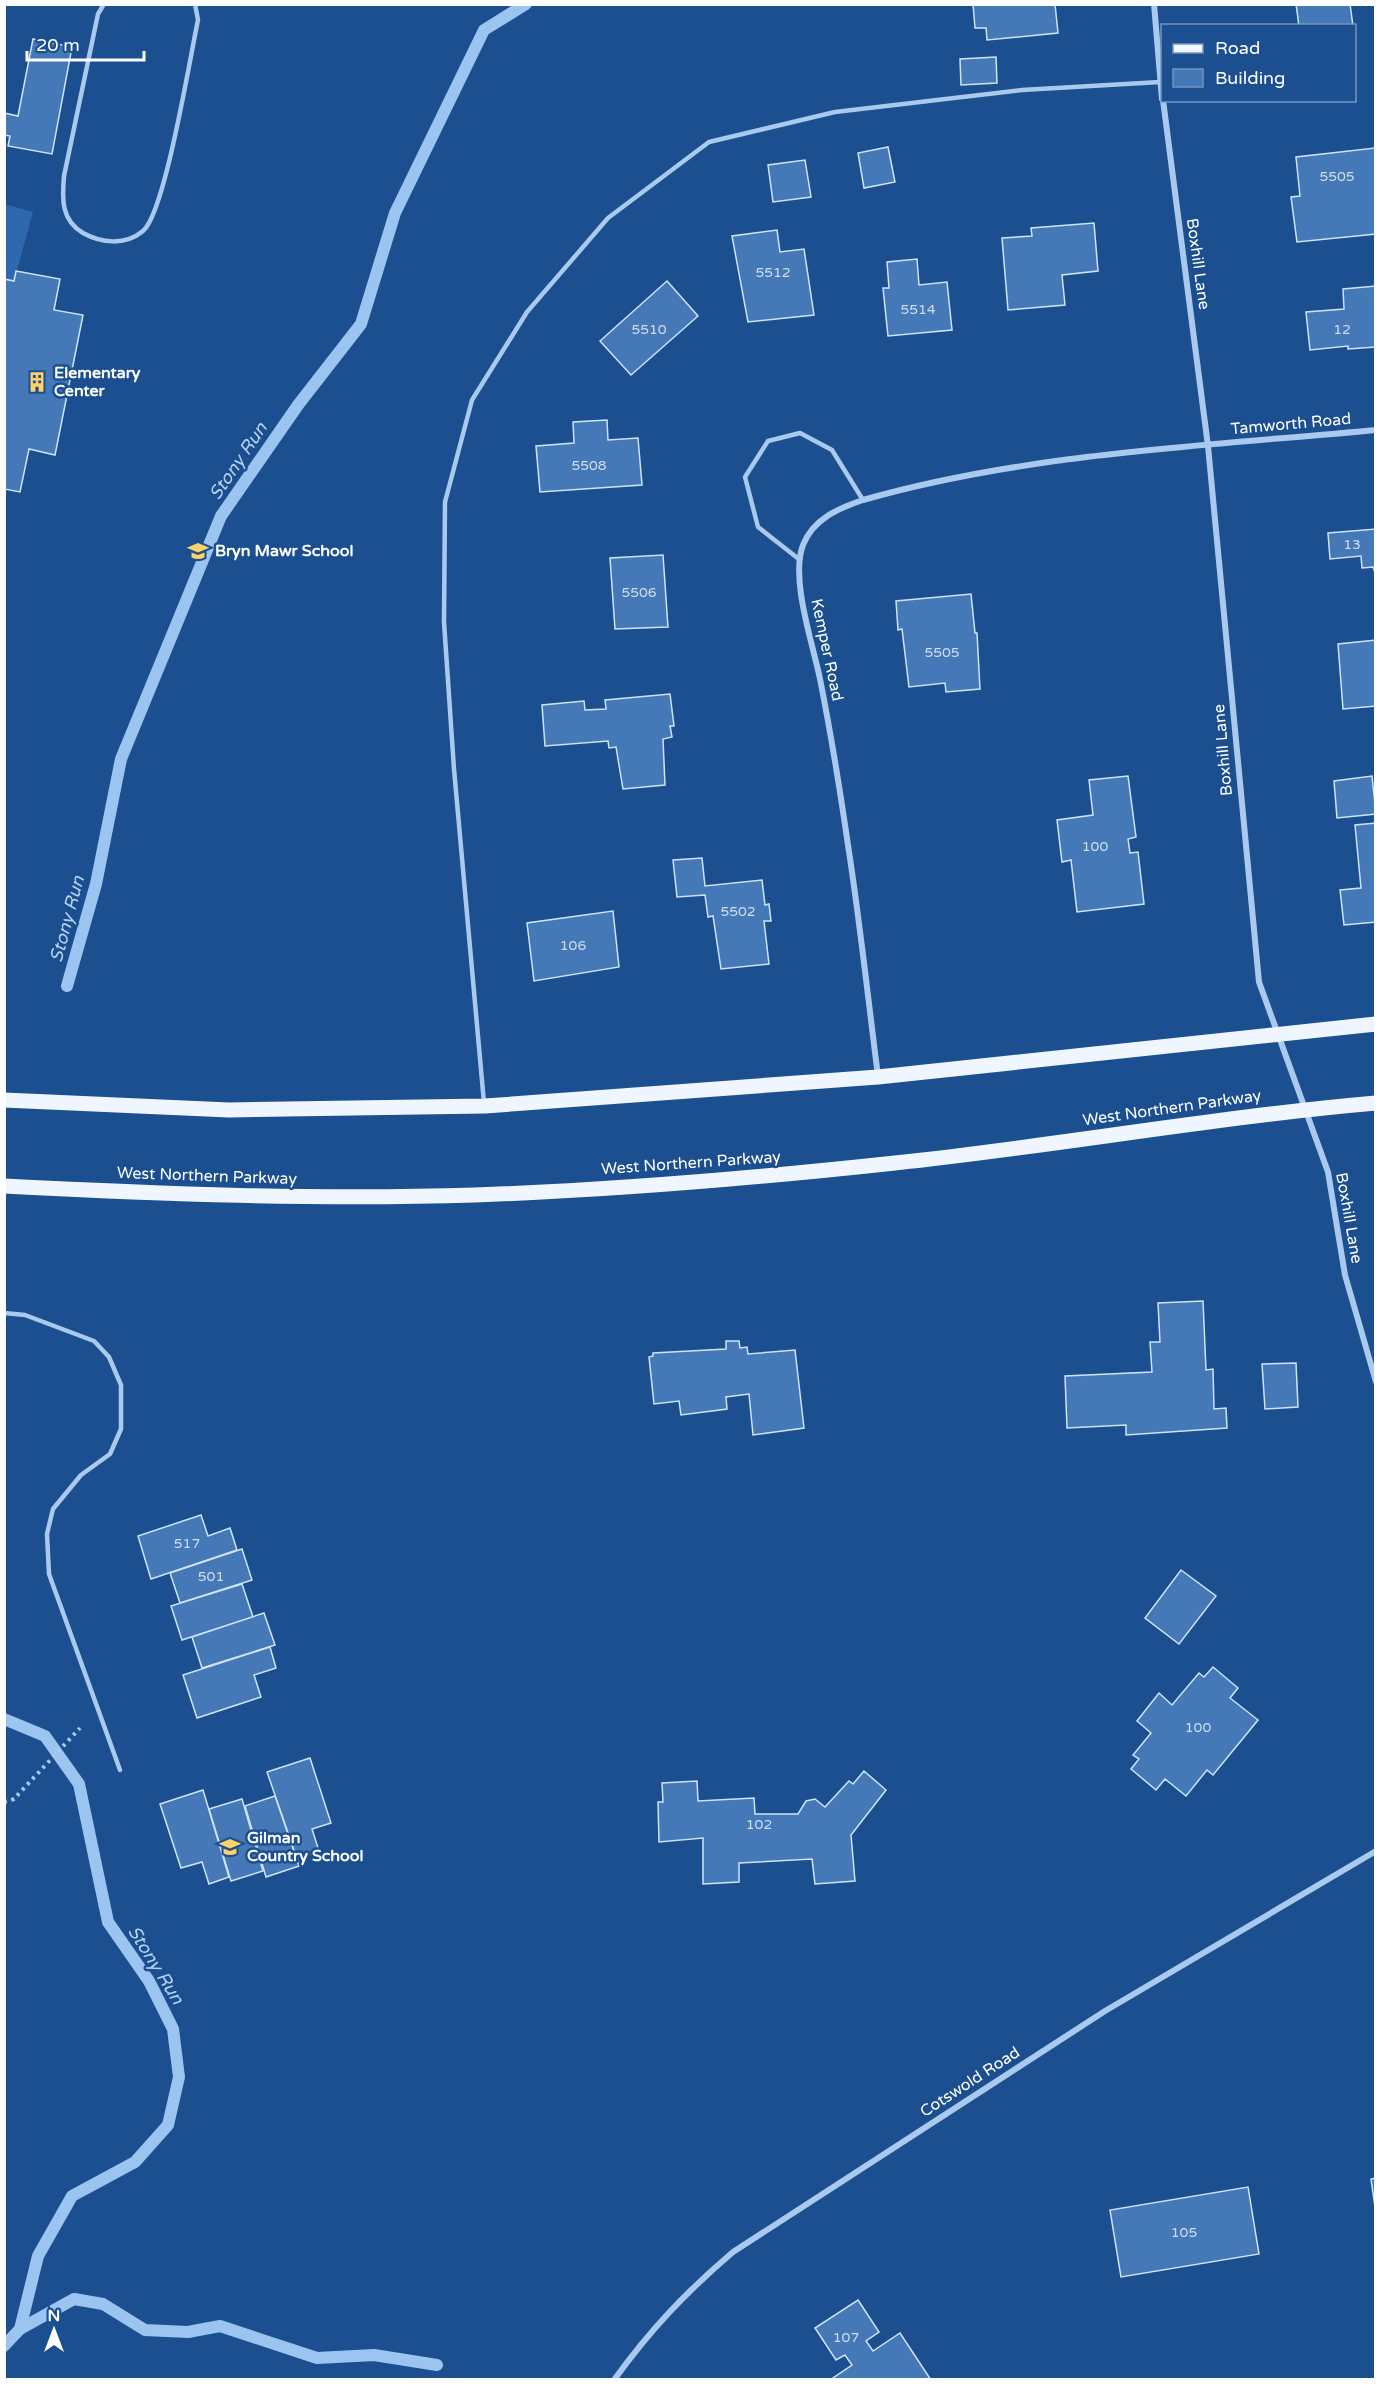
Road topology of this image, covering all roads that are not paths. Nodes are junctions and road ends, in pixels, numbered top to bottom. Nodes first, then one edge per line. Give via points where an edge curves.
1 (104, 4) edge
2 (195, 4) edge
3 (1154, 4) edge
4 (1160, 82) junction
5 (1161, 88) edge
6 (1163, 102) edge
7 (1376, 430) edge
8 (1208, 446) junction
9 (863, 500) junction
10 (802, 561) junction
11 (1376, 1024) edge
12 (1275, 1033) junction
13 (878, 1077) junction
14 (4, 1100) edge
15 (1376, 1102) edge
16 (485, 1106) junction
17 (1304, 1109) junction
18 (4, 1186) edge
19 (4, 1313) edge
20 (1376, 1382) edge
21 (120, 1770) dead end
22 (1376, 1851) edge
23 (614, 2379) edge

1 - 2 lane via 98,14 62,202 67,217 78,230 97,241 126,240 143,231 160,201 198,20
3 - 4 street, Boxhill Lane
4 - 5 street, Boxhill Lane
4 - 16 lane via 1022,90 835,112 709,142 608,218 527,312 472,400 445,502 444,622
6 - 8 street, Boxhill Lane
7 - 8 street, Tamworth Road
8 - 9 street, Kemper Road via 1106,453
8 - 12 street, Boxhill Lane via 1259,982
9 - 10 street, Kemper Road via 845,506 818,524 802,546
9 - 10 lane via 832,450 800,433 768,441 745,477 758,527
10 - 13 street, Kemper Road via 801,594 848,845
11 - 12 main road
12 - 13 main road
12 - 17 street, Boxhill Lane
13 - 16 main road
14 - 16 main road via 229,1110
15 - 17 main road, West Northern Parkway
17 - 18 main road, West Northern Parkway via 897,1163 668,1184 475,1195 265,1197
17 - 20 street, Boxhill Lane via 1328,1172 1346,1275
19 - 21 lane via 24,1315 94,1341 109,1358 121,1385 121,1429 110,1454 81,1475 53,1509 47,1534 49,1574
22 - 23 street, Cotswold Road via 1105,2011 733,2252 686,2293 644,2338

